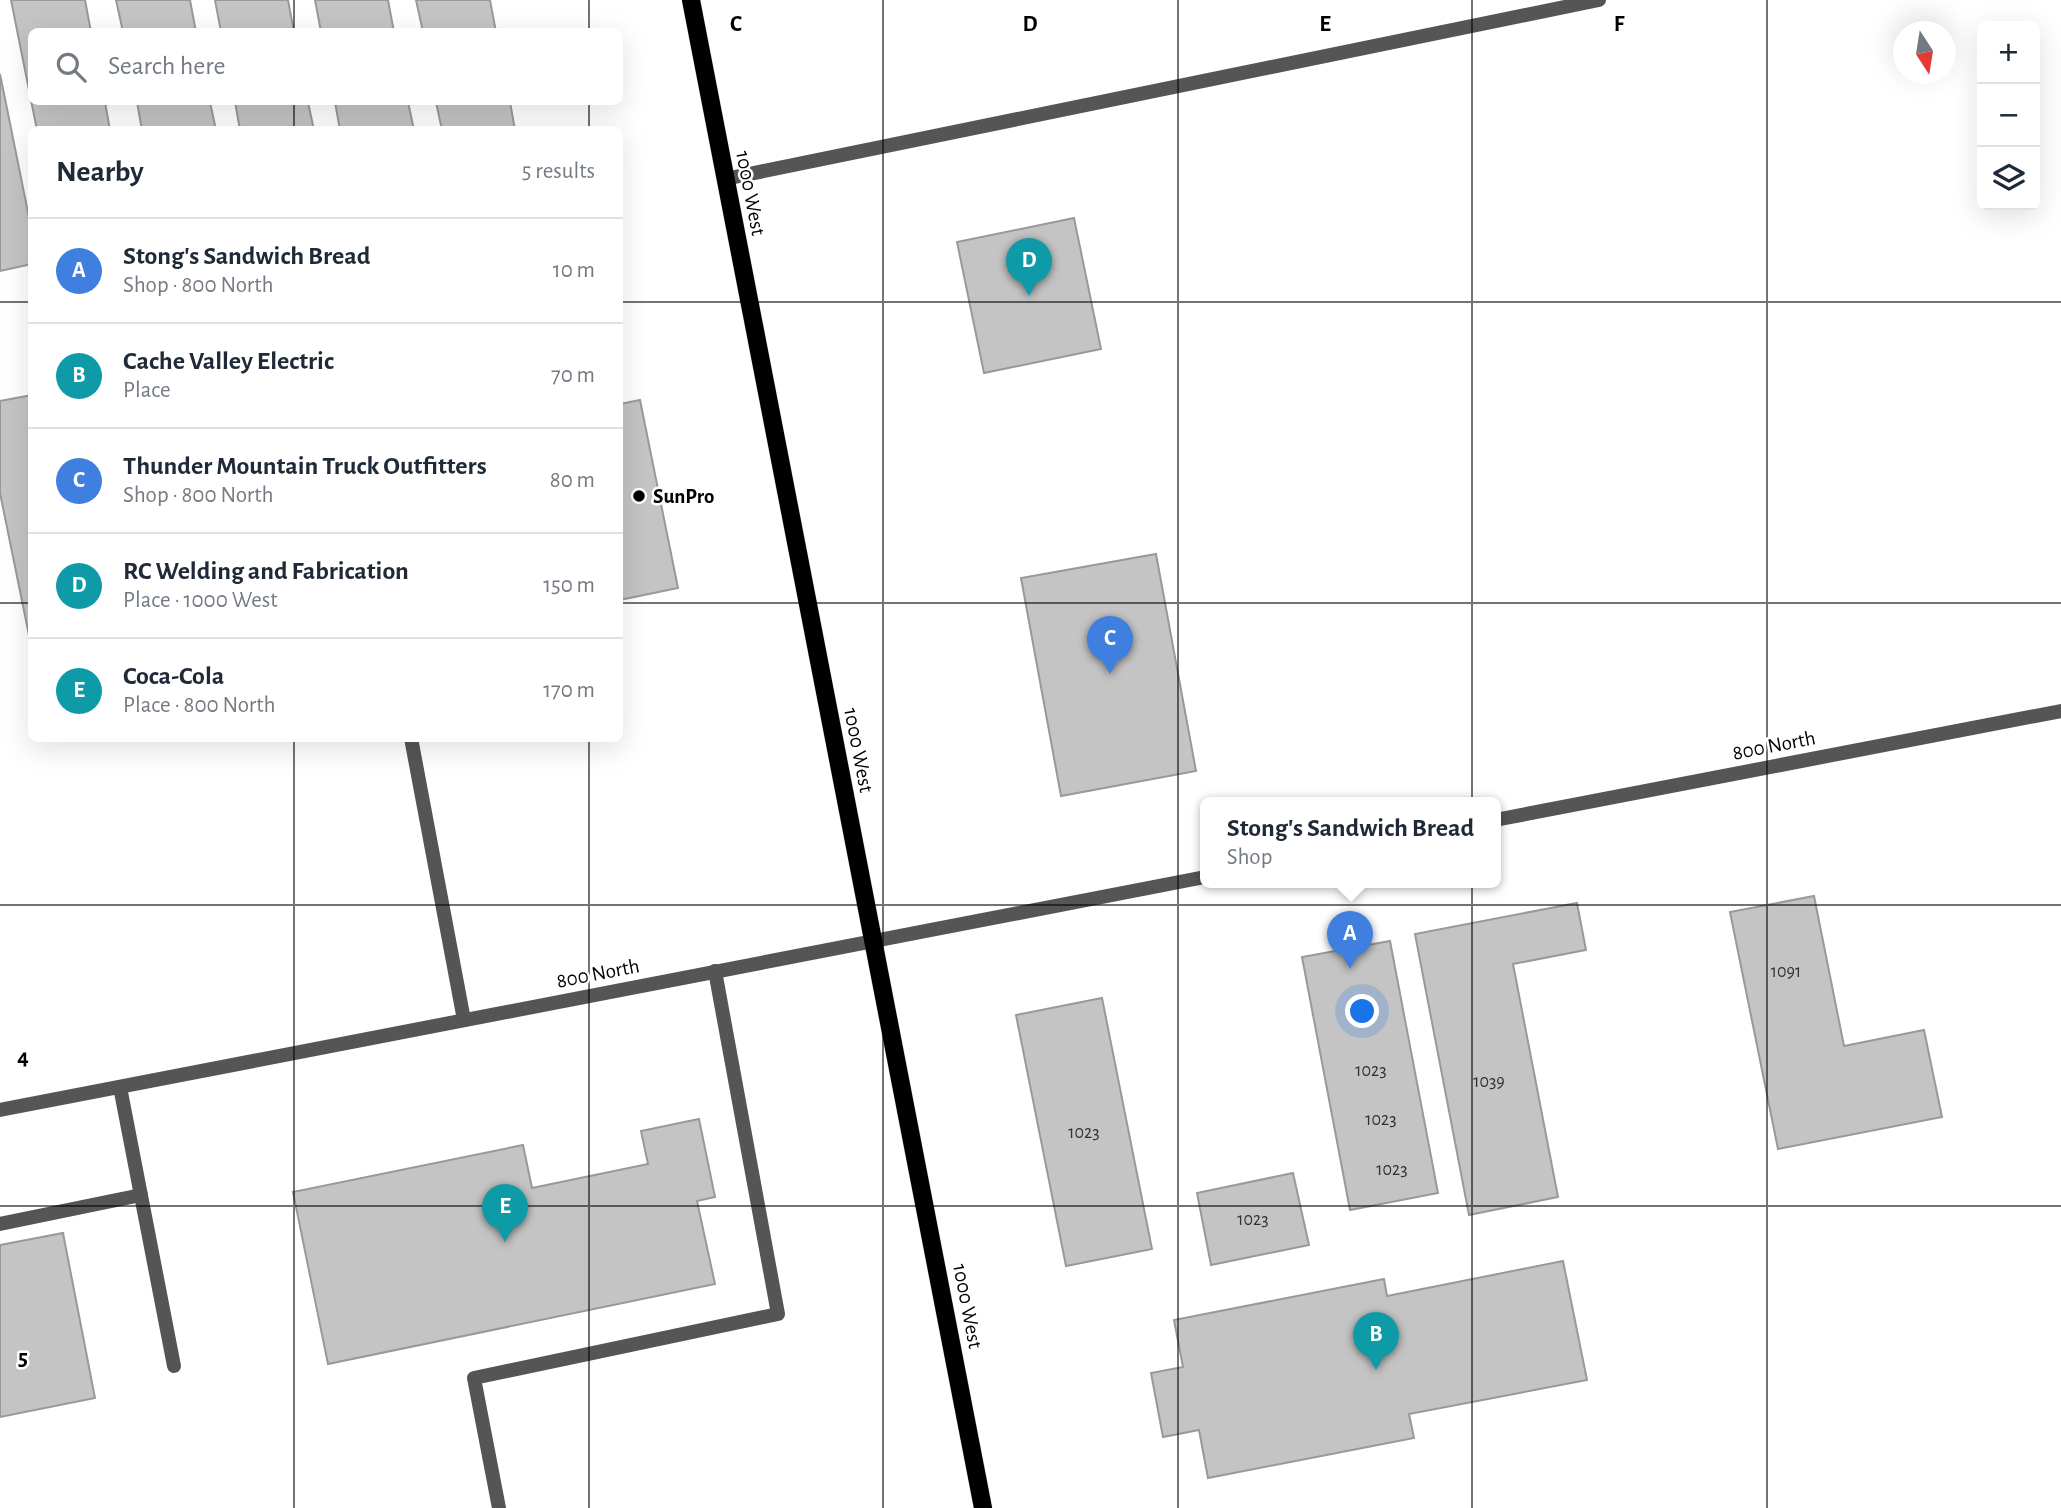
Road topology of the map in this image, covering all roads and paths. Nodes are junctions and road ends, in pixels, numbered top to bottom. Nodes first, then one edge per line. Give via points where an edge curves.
1 (691, 0) edge
2 (1599, 0) edge
3 (725, 179) junction
4 (2061, 710) edge
5 (412, 742) edge
6 (1501, 819) edge
7 (1200, 878) edge
8 (873, 941) junction
9 (715, 971) junction
10 (464, 1020) junction
11 (120, 1087) junction
12 (0, 1110) edge
13 (141, 1195) junction
14 (0, 1223) edge
15 (174, 1366) dead end
16 (499, 1508) edge
17 (984, 1508) edge

1 - 3 main road, 1000 West
2 - 3 street
3 - 8 main road, 1000 West
4 - 6 street, 800 North
5 - 10 street
7 - 8 street, 800 North
8 - 9 street, 800 North
8 - 17 main road, 1000 West
9 - 10 street, 800 North
9 - 16 street via 778,1314 474,1378
10 - 11 street, 800 North
11 - 12 street, 800 North
11 - 13 street
13 - 14 street
13 - 15 street

